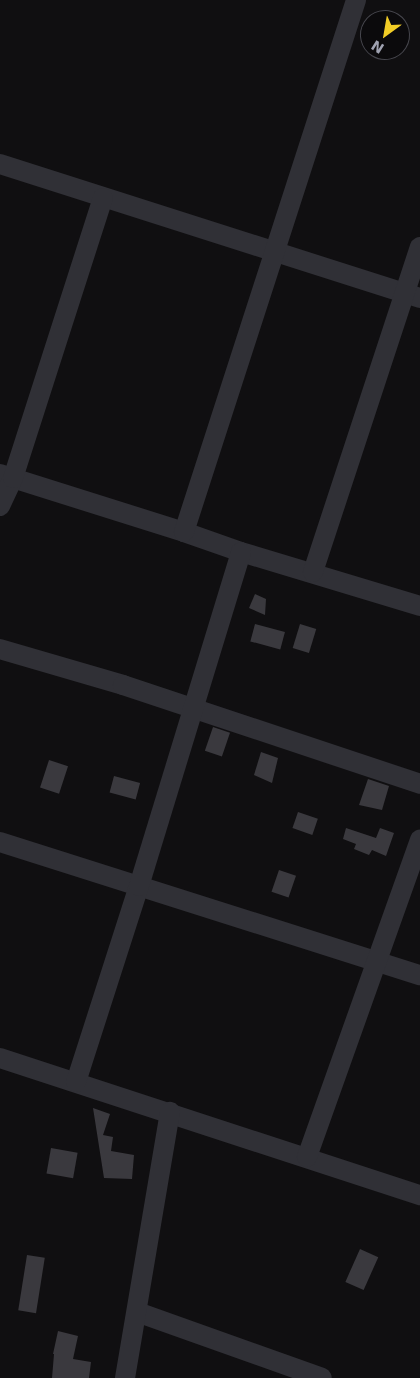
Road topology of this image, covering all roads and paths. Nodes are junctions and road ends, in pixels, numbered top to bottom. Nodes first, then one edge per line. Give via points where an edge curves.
1 (356, 0) edge
2 (0, 164) edge
3 (103, 198) junction
4 (420, 247) edge
5 (275, 253) junction
6 (412, 296) edge
7 (6, 476) edge
8 (0, 506) edge
9 (184, 532) junction
10 (241, 552) junction
11 (313, 572) junction
12 (420, 606) edge
13 (0, 649) edge
14 (193, 709) junction
15 (420, 784) edge
16 (420, 840) edge
17 (0, 842) edge
18 (139, 886) junction
19 (376, 961) junction
20 (420, 975) edge
21 (0, 1058) edge
22 (76, 1082) junction
23 (170, 1112) junction
24 (307, 1157) junction
25 (420, 1195) edge
26 (137, 1312) junction
27 (125, 1378) edge
28 (322, 1378) edge

1 - 5 street
2 - 3 street
3 - 5 street
3 - 7 street
4 - 6 street
5 - 6 street
5 - 9 street
6 - 11 street
7 - 8 street
7 - 9 street
9 - 10 street
10 - 11 street
10 - 14 street
11 - 12 street
13 - 14 street
14 - 15 street
14 - 18 street
16 - 19 street
17 - 18 street
18 - 19 street
18 - 22 street
19 - 20 street
19 - 24 street
21 - 22 street
22 - 23 street
23 - 24 street
23 - 26 street
24 - 25 street
26 - 27 street
26 - 28 street

